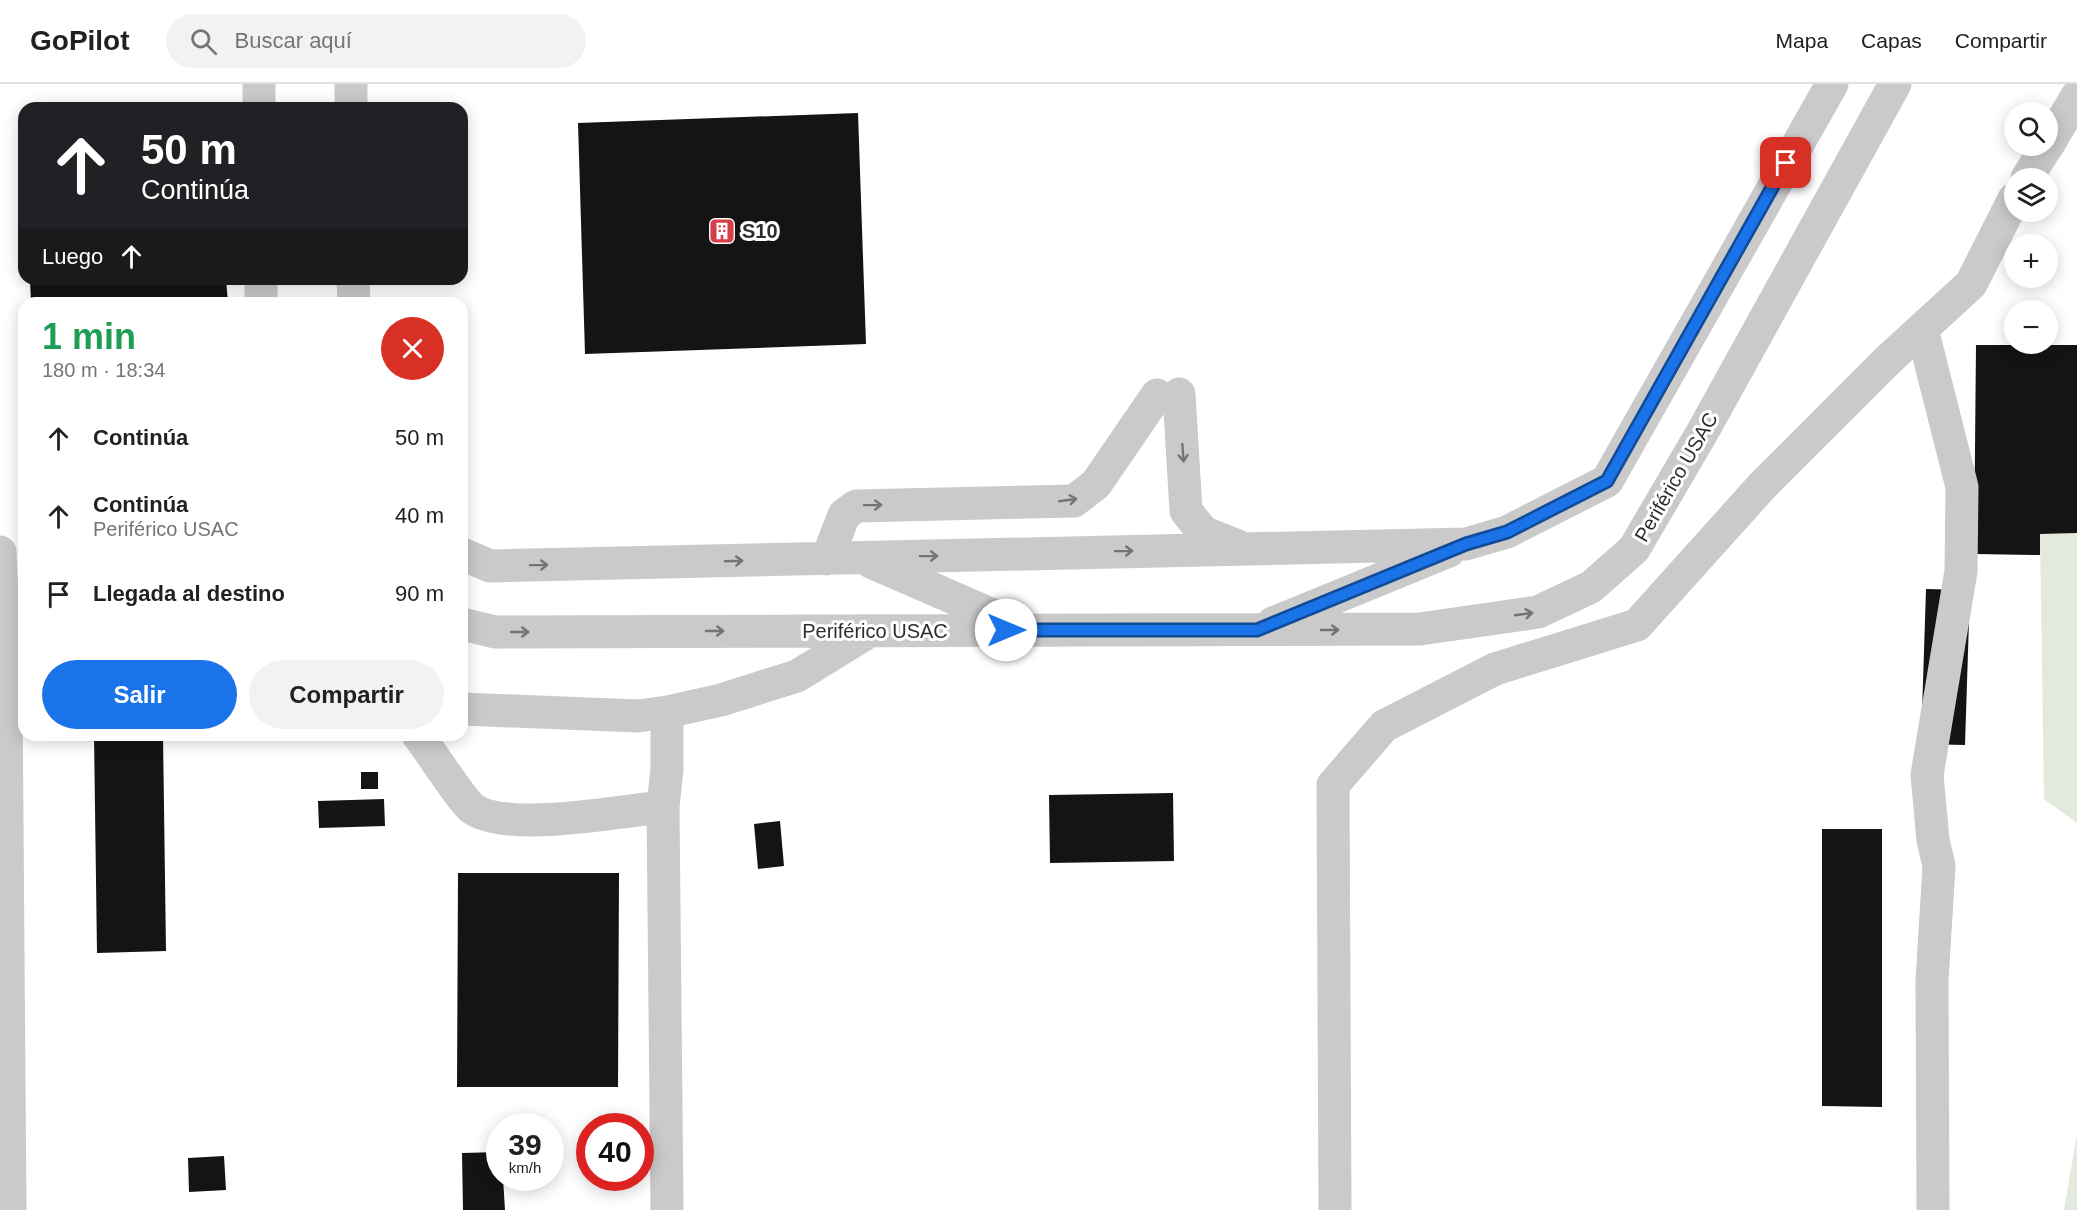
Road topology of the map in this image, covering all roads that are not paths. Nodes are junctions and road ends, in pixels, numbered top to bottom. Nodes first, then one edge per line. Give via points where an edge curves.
1 (259, 84) edge
2 (351, 84) edge
3 (1832, 84) edge
4 (1895, 84) edge
5 (2077, 96) edge
6 (259, 102) edge
7 (351, 102) edge
8 (2058, 127) edge
9 (2004, 219) edge
10 (1922, 329) junction
11 (1466, 544) junction
12 (1245, 549) junction
13 (0, 552) edge
14 (468, 557) edge
15 (861, 557) junction
16 (826, 559) junction
17 (468, 625) edge
18 (1029, 630) junction
19 (1257, 630) junction
20 (870, 631) junction
21 (468, 710) edge
22 (667, 712) junction
23 (422, 741) edge
24 (663, 807) junction
25 (10, 1210) edge
26 (667, 1210) edge
27 (1335, 1210) edge
28 (1934, 1210) edge

1 - 6 street
2 - 7 street
3 - 11 street via 1607,481 1507,532
19 -> 4 street, Periférico USAC via 1420,629 1538,612 1591,587 1634,549 1704,431
5 - 8 street
9 - 10 street via 1971,284
10 - 27 street via 1762,486 1637,625 1495,669 1384,726 1333,785
10 - 28 street via 1962,487 1961,571 1927,775 1939,866 1932,981
11 - 12 street
11 - 19 street
15 -> 12 street
16 -> 12 street via 844,515 856,506 1074,501 1096,484 1168,394 1186,511 1203,532
13 - 25 street via 6,693
14 -> 16 street via 490,566
15 - 16 street
15 - 18 street
17 -> 20 street, Periférico USAC via 495,632
18 - 19 street, Periférico USAC
18 - 20 street, Periférico USAC
20 - 22 street via 797,676
21 - 22 street via 638,716
22 - 24 street
23 - 24 street via 472,808 502,820
24 - 26 street

